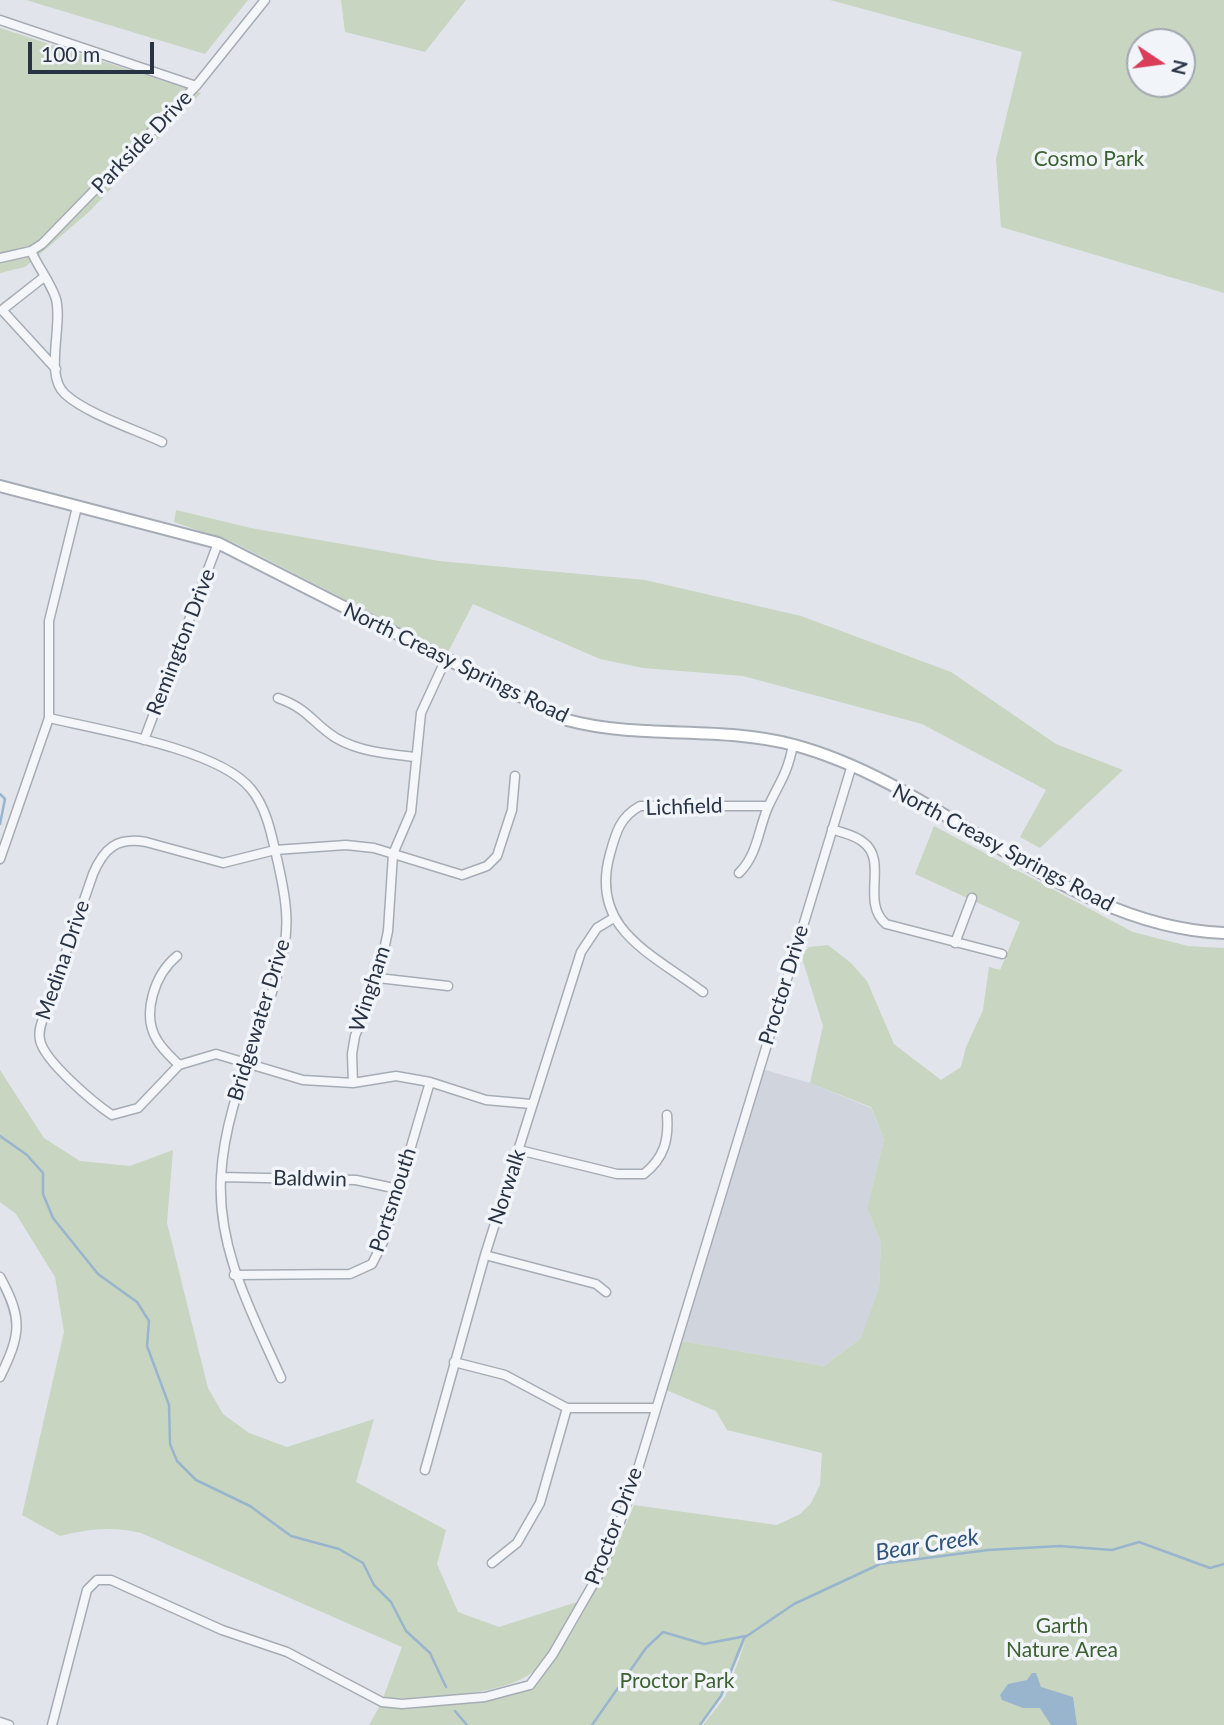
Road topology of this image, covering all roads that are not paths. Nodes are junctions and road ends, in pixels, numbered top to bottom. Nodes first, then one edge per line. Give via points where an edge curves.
1 (265, 0) edge
2 (0, 20) edge
3 (196, 86) junction
4 (31, 251) junction
5 (0, 258) edge
6 (44, 276) junction
7 (56, 369) junction
8 (162, 442) dead end
9 (0, 486) edge
10 (77, 507) junction
11 (218, 543) junction
12 (445, 661) junction
13 (278, 698) dead end
14 (49, 718) junction
15 (145, 740) junction
16 (793, 745) junction
17 (415, 757) junction
18 (852, 765) junction
19 (515, 776) dead end
20 (768, 806) junction
21 (832, 829) junction
22 (275, 850) junction
23 (393, 854) junction
24 (0, 859) edge
25 (739, 873) dead end
26 (972, 898) dead end
27 (612, 919) junction
28 (1224, 933) edge
29 (955, 943) junction
30 (1002, 954) dead end
31 (177, 956) dead end
32 (378, 978) junction
33 (448, 986) dead end
34 (703, 992) dead end
35 (246, 1062) junction
36 (179, 1065) junction
37 (430, 1082) junction
38 (353, 1083) junction
39 (531, 1104) junction
40 (667, 1115) dead end
41 (519, 1150) junction
42 (221, 1177) junction
43 (398, 1189) junction
44 (485, 1255) junction
45 (234, 1275) junction
46 (0, 1277) edge
47 (606, 1292) dead end
48 (454, 1362) junction
49 (0, 1377) edge
50 (281, 1378) dead end
51 (567, 1408) junction
52 (654, 1408) junction
53 (425, 1470) dead end
54 (492, 1563) dead end
55 (0, 1722) edge
56 (9, 1725) edge
57 (51, 1725) edge

1 - 3 street, Parkside Drive
2 - 3 street
3 - 4 street, Parkside Drive
4 - 5 street
4 - 6 street
6 - 7 street via 56,299
6 - 7 street via 2,310
7 - 8 street via 56,382 64,394
9 - 10 street, North Creasy Springs Road
10 - 11 street, North Creasy Springs Road
10 - 14 street via 49,621
11 - 12 street, North Creasy Springs Road via 392,629
11 - 15 street, Remington Drive
12 - 16 street, North Creasy Springs Road via 543,710 593,727 757,738
12 - 17 street, Wingham via 421,713
13 - 17 street via 298,705 334,737 355,746
14 - 15 street, Bridgewater Drive
14 - 24 street
15 - 22 street, Bridgewater Drive via 230,770 251,788 265,811
16 - 18 street, North Creasy Springs Road
16 - 20 street via 788,772
17 - 23 street, Wingham via 411,812
18 - 21 street, Proctor Drive
18 - 28 street, North Creasy Springs Road via 1109,906 1165,925
19 - 23 street via 512,810 497,856 487,866 462,875
20 - 25 street via 754,853
20 - 27 street, Lichfield via 663,803 627,813 618,826 606,868 605,896
21 - 29 street via 860,839 871,849 875,911 880,919 895,928
21 - 52 street, Proctor Drive
22 - 23 street via 346,845
22 - 35 street, Bridgewater Drive via 286,914 285,946
22 - 36 street, Medina Drive via 223,863 146,842 122,841 100,858 40,1030 40,1043 88,1100 112,1115 138,1108
23 - 32 street, Wingham via 388,931
26 - 29 street
27 - 34 street
27 - 39 street, Norwalk via 597,928 581,952
29 - 30 street
31 - 36 street via 166,965 149,1014 156,1040
32 - 33 street
32 - 38 street, Wingham via 355,1036
35 - 36 street via 216,1054
35 - 38 street via 303,1080
35 - 42 street, Bridgewater Drive via 229,1121
37 - 38 street via 396,1076
37 - 39 street via 486,1100
37 - 43 street, Portsmouth
39 - 41 street, Norwalk
40 - 41 street via 661,1158 644,1174 617,1174
41 - 44 street, Norwalk
42 - 43 street, Baldwin via 356,1180
42 - 45 street, Bridgewater Drive via 223,1224
43 - 45 street, Portsmouth via 377,1256 362,1270
44 - 47 street via 596,1284
44 - 48 street, Norwalk
45 - 50 street, Bridgewater Drive
46 - 49 street via 18,1326 13,1351
48 - 51 street via 505,1375
48 - 53 street, Norwalk
51 - 52 street
51 - 54 street via 540,1503 517,1543
52 - 57 street, Proctor Drive via 630,1495 603,1567 530,1685 485,1697 382,1702 287,1652 222,1630 111,1580 97,1580 87,1590
55 - 56 street

